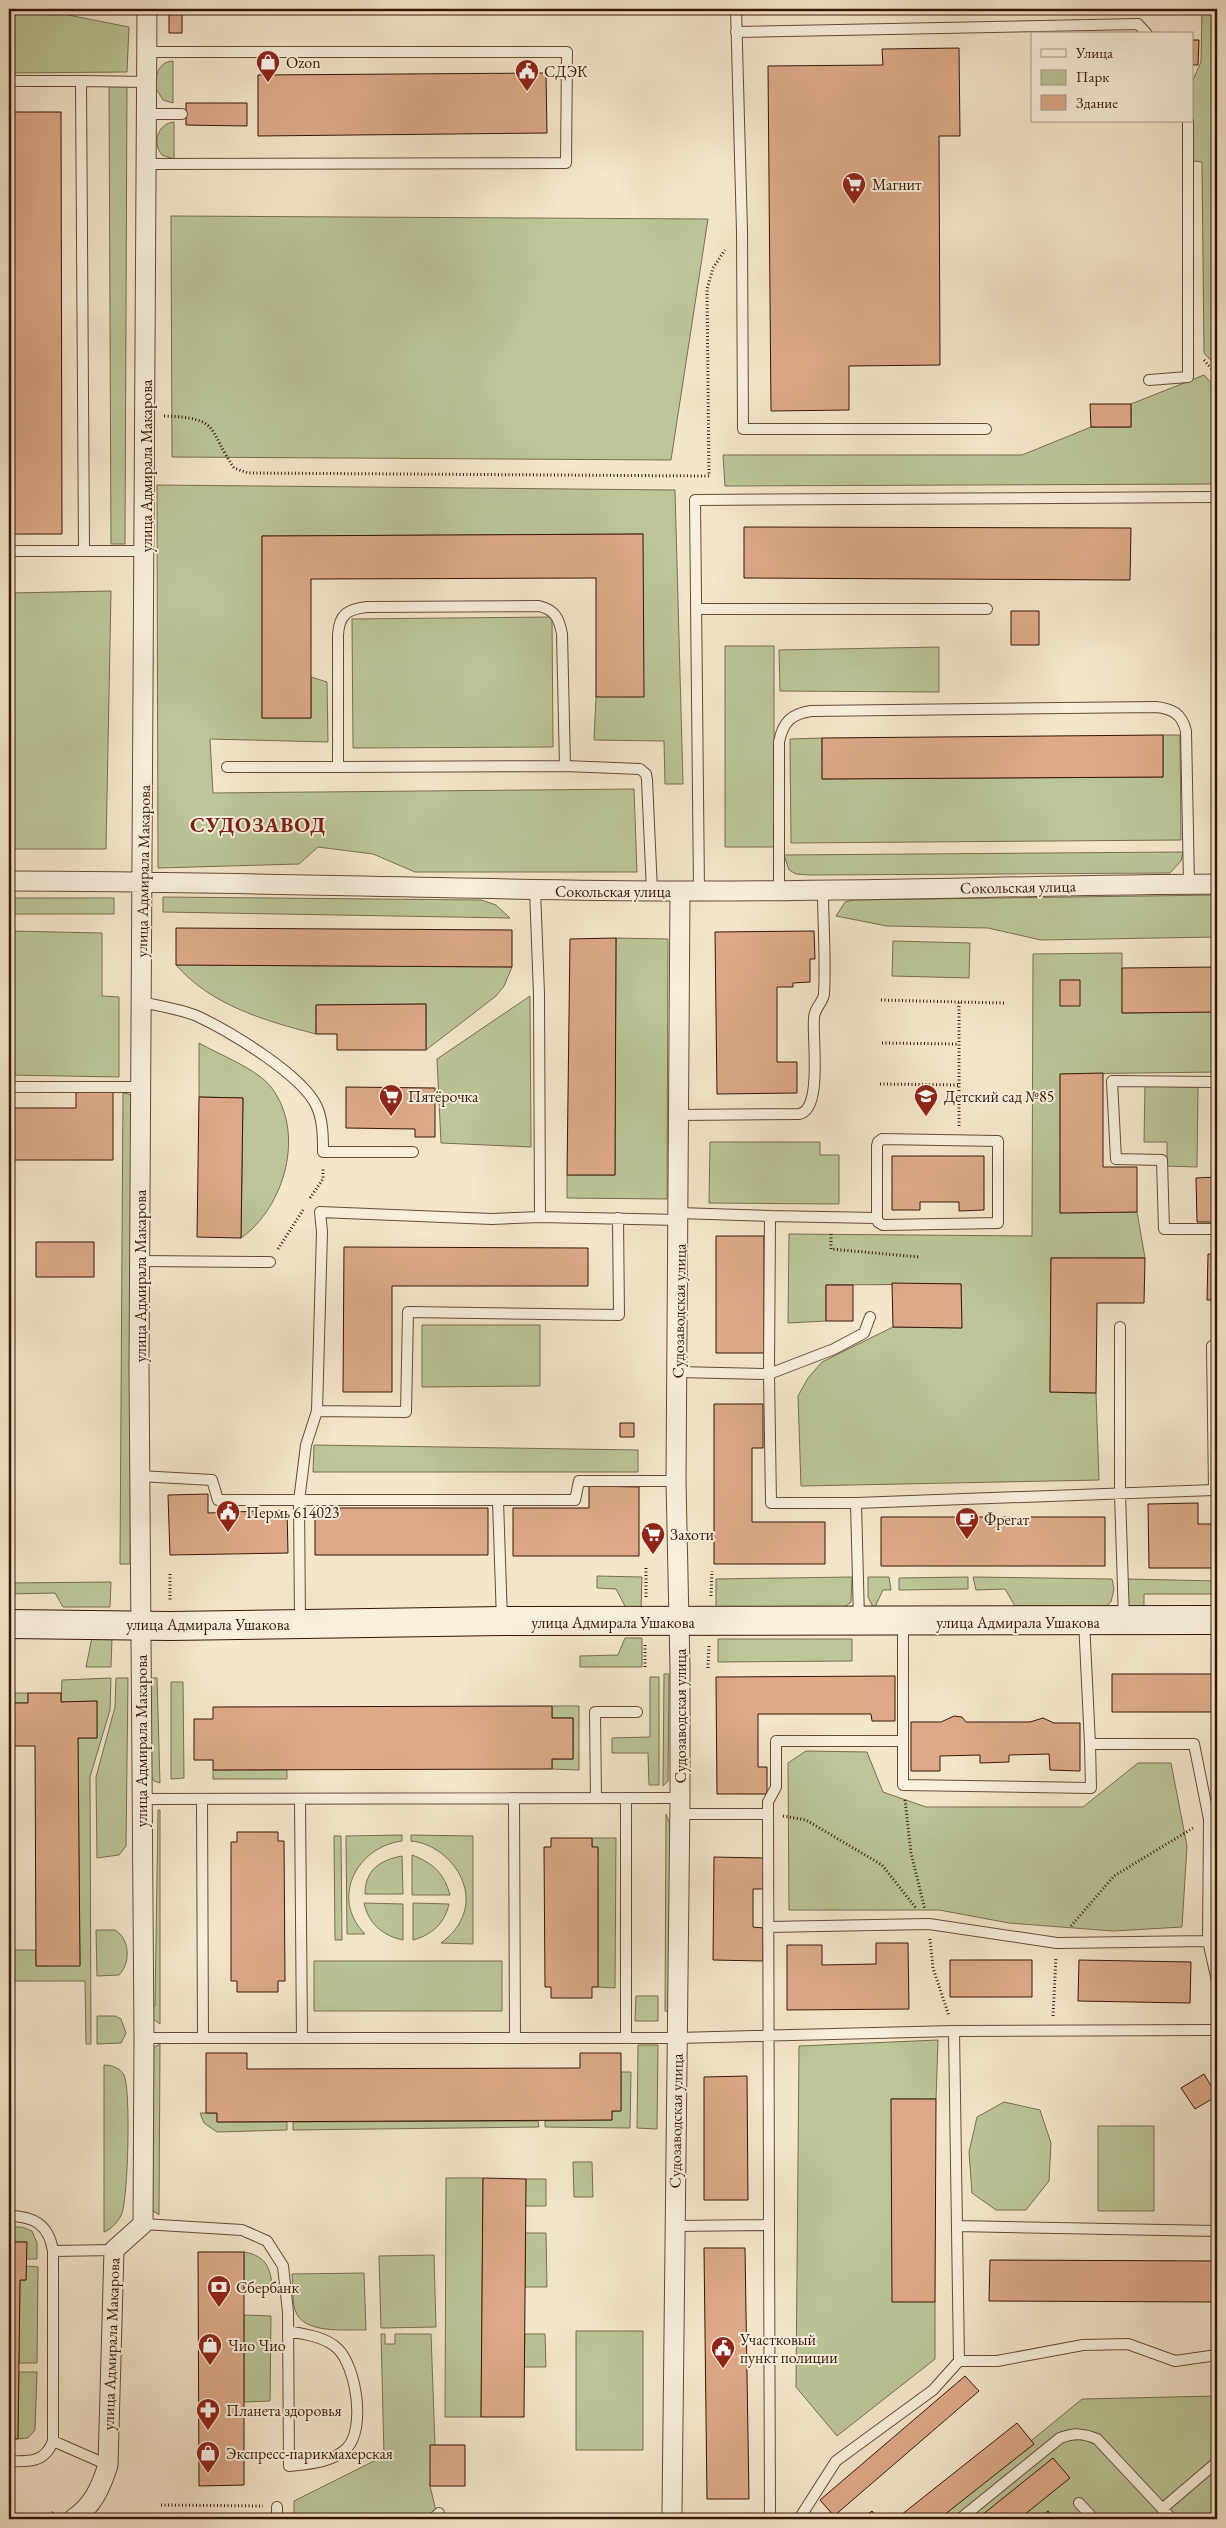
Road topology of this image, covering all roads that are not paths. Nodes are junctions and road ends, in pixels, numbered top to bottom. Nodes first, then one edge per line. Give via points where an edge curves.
1 (147, 9) edge
2 (736, 9) edge
3 (736, 32) junction
4 (1144, 32) edge
5 (147, 52) junction
6 (9, 81) edge
7 (81, 81) junction
8 (147, 82) junction
9 (147, 114) junction
10 (182, 114) dead end
11 (1188, 122) edge
12 (146, 164) junction
13 (1149, 380) dead end
14 (986, 429) dead end
15 (1217, 497) edge
16 (9, 551) edge
17 (84, 551) junction
18 (146, 551) junction
19 (696, 609) junction
20 (987, 609) dead end
21 (565, 766) junction
22 (227, 767) dead end
23 (338, 767) junction
24 (9, 881) edge
25 (144, 881) junction
26 (1189, 884) junction
27 (1217, 884) edge
28 (535, 890) junction
29 (652, 890) junction
30 (699, 890) junction
31 (780, 890) junction
32 (823, 890) junction
33 (680, 891) junction
34 (141, 1002) junction
35 (1217, 1082) edge
36 (9, 1087) edge
37 (141, 1087) junction
38 (679, 1115) junction
39 (413, 1152) dead end
40 (679, 1216) junction
41 (770, 1216) junction
42 (540, 1217) junction
43 (618, 1218) junction
44 (876, 1218) junction
45 (1217, 1229) edge
46 (140, 1261) junction
47 (270, 1262) road end
48 (870, 1317) dead end
49 (1120, 1327) dead end
50 (1212, 1346) dead end
51 (678, 1372) junction
52 (769, 1374) junction
53 (317, 1411) junction
54 (1215, 1421) edge
55 (139, 1476) junction
56 (676, 1481) junction
57 (1120, 1493) junction
58 (299, 1501) junction
59 (498, 1501) junction
60 (856, 1503) junction
61 (1217, 1620) edge
62 (502, 1621) junction
63 (859, 1621) junction
64 (1084, 1621) junction
65 (1124, 1621) junction
66 (679, 1622) junction
67 (903, 1622) junction
68 (300, 1623) junction
69 (9, 1624) edge
70 (140, 1625) junction
71 (637, 1712) dead end
72 (903, 1741) junction
73 (1090, 1744) junction
74 (514, 1798) junction
75 (596, 1798) junction
76 (626, 1798) junction
77 (142, 1799) junction
78 (202, 1799) junction
79 (300, 1799) junction
80 (680, 1806) junction
81 (768, 1814) junction
82 (1213, 1820) edge
83 (768, 1927) junction
84 (1208, 1941) junction
85 (1217, 1981) edge
86 (1217, 2030) edge
87 (954, 2031) junction
88 (768, 2034) junction
89 (144, 2038) junction
90 (203, 2038) junction
91 (302, 2038) junction
92 (516, 2038) junction
93 (626, 2038) junction
94 (677, 2038) junction
95 (9, 2216) edge
96 (142, 2224) junction
97 (769, 2225) junction
98 (675, 2226) junction
99 (957, 2226) junction
100 (1217, 2231) edge
101 (114, 2250) junction
102 (52, 2251) junction
103 (288, 2331) junction
104 (1217, 2355) edge
105 (959, 2362) junction
106 (53, 2442) junction
107 (9, 2461) edge
108 (1217, 2462) edge
109 (108, 2465) junction
110 (1079, 2503) dead end
111 (278, 2507) road end
112 (1162, 2509) junction
113 (676, 2516) edge
114 (74, 2519) edge
115 (278, 2519) edge
116 (770, 2519) edge
117 (799, 2519) edge
118 (960, 2519) edge
119 (1094, 2519) edge
120 (1172, 2519) edge

1 - 5 street, улица Адмирала Макарова
2 - 3 lane
3 - 4 lane via 1138,24
3 - 14 lane via 742,230 743,429
5 - 8 street, улица Адмирала Макарова
5 - 12 lane via 567,52 566,163
6 - 7 lane
7 - 8 lane
7 - 17 lane
8 - 9 street, улица Адмирала Макарова
9 - 10 lane
9 - 12 street, улица Адмирала Макарова
11 - 13 lane via 1188,377
12 - 18 street, улица Адмирала Макарова
15 - 19 lane via 695,500
16 - 17 lane
17 - 18 lane
18 - 25 street, улица Адмирала Макарова
19 - 20 lane
19 - 30 lane
21 - 23 lane
21 - 23 lane via 560,621 555,613 539,606 368,607 349,610 342,616 338,635
21 - 29 lane via 628,767 646,774
22 - 23 lane
24 - 25 street, Сокольская улица
25 - 28 street, Сокольская улица
25 - 34 street, улица Адмирала Макарова
26 - 27 street, Сокольская улица
26 - 31 lane via 1186,731 1174,711 1156,707 811,711 787,720 779,742
26 - 32 street, Сокольская улица
28 - 29 street, Сокольская улица
28 - 42 lane
29 - 33 street, Сокольская улица
30 - 31 street, Сокольская улица
30 - 33 street, Сокольская улица
31 - 32 street, Сокольская улица
32 - 38 lane via 824,994 814,1017 814,1094 808,1109 799,1114
33 - 38 street, Судозаводская улица
34 - 37 street, улица Адмирала Макарова
34 - 39 lane via 196,1016 292,1076 308,1091 317,1108 323,1152
35 - 45 lane via 1112,1081 1116,1159 1162,1160 1164,1229
36 - 37 lane
37 - 46 street, улица Адмирала Макарова
38 - 40 street, Судозаводская улица
40 - 41 lane
40 - 43 lane
40 - 51 street, Судозаводская улица
41 - 44 lane
41 - 52 lane
42 - 43 lane
42 - 53 lane via 492,1219 320,1212
43 - 53 lane via 619,1315 408,1312 406,1412
44 - 44 lane via 878,1142 882,1139 998,1141 998,1224 883,1225
46 - 47 lane
46 - 55 street, улица Адмирала Макарова
48 - 52 lane via 864,1333 834,1349
49 - 57 lane
50 - 54 lane
51 - 52 lane
51 - 56 street, Судозаводская улица
52 - 60 lane via 771,1503
53 - 58 lane via 306,1445
54 - 57 lane via 1214,1490
55 - 58 lane via 212,1480 218,1500
55 - 70 street, улица Адмирала Макарова
56 - 59 lane via 579,1480 576,1500
56 - 66 street, Судозаводская улица
57 - 60 lane
57 - 65 lane
58 - 59 lane
58 - 68 lane
59 - 62 lane
60 - 63 lane
61 - 65 street, улица Адмирала Ушакова
62 - 66 street, улица Адмирала Ушакова
62 - 68 street, улица Адмирала Ушакова
63 - 66 street, улица Адмирала Ушакова
63 - 67 street, улица Адмирала Ушакова
64 - 65 street, улица Адмирала Ушакова
64 - 67 street, улица Адмирала Ушакова
64 - 73 lane
66 - 80 street, Судозаводская улица
67 - 72 lane
68 - 70 street, улица Адмирала Ушакова
69 - 70 street, улица Адмирала Ушакова
70 - 77 street, улица Адмирала Макарова
71 - 75 lane via 595,1712
72 - 73 lane via 903,1785 1091,1788
72 - 81 lane via 776,1741 776,1788 768,1802
73 - 82 lane via 1194,1744
74 - 75 lane
74 - 79 lane
74 - 92 lane
75 - 76 lane
76 - 80 lane
76 - 93 lane
77 - 78 lane
77 - 89 street, улица Адмирала Макарова
78 - 79 lane
78 - 90 lane
79 - 91 lane
80 - 81 lane
80 - 94 street, Судозаводская улица
81 - 83 lane
82 - 84 lane
83 - 84 lane via 929,1924 1057,1943
83 - 88 lane
84 - 85 lane
86 - 87 lane
87 - 88 lane
87 - 99 lane
88 - 94 lane
88 - 97 lane
89 - 90 lane
89 - 96 street, улица Адмирала Макарова
90 - 91 lane
91 - 92 lane
92 - 93 lane
93 - 94 lane
94 - 98 street, Судозаводская улица
95 - 102 lane via 26,2218 44,2226
96 - 101 street, улица Адмирала Макарова
96 - 103 lane via 242,2230 267,2241 283,2266
97 - 98 lane
97 - 116 lane
98 - 113 street, Судозаводская улица
99 - 100 lane
99 - 105 lane
101 - 102 lane
101 - 109 street, улица Адмирала Макарова
102 - 106 lane
103 - 103 lane via 289,2466 312,2464 333,2458 348,2447 354,2434 354,2379 338,2348 309,2334
104 - 105 lane via 1175,2361 1128,2344 1082,2345 997,2361
105 - 117 lane via 933,2390 836,2461
106 - 107 lane via 49,2452 40,2459
106 - 109 lane
108 - 112 lane
109 - 114 street, улица Адмирала Макарова via 102,2485
110 - 119 lane
111 - 115 lane
112 - 118 lane via 1097,2439 1084,2433 1060,2438
112 - 120 lane

